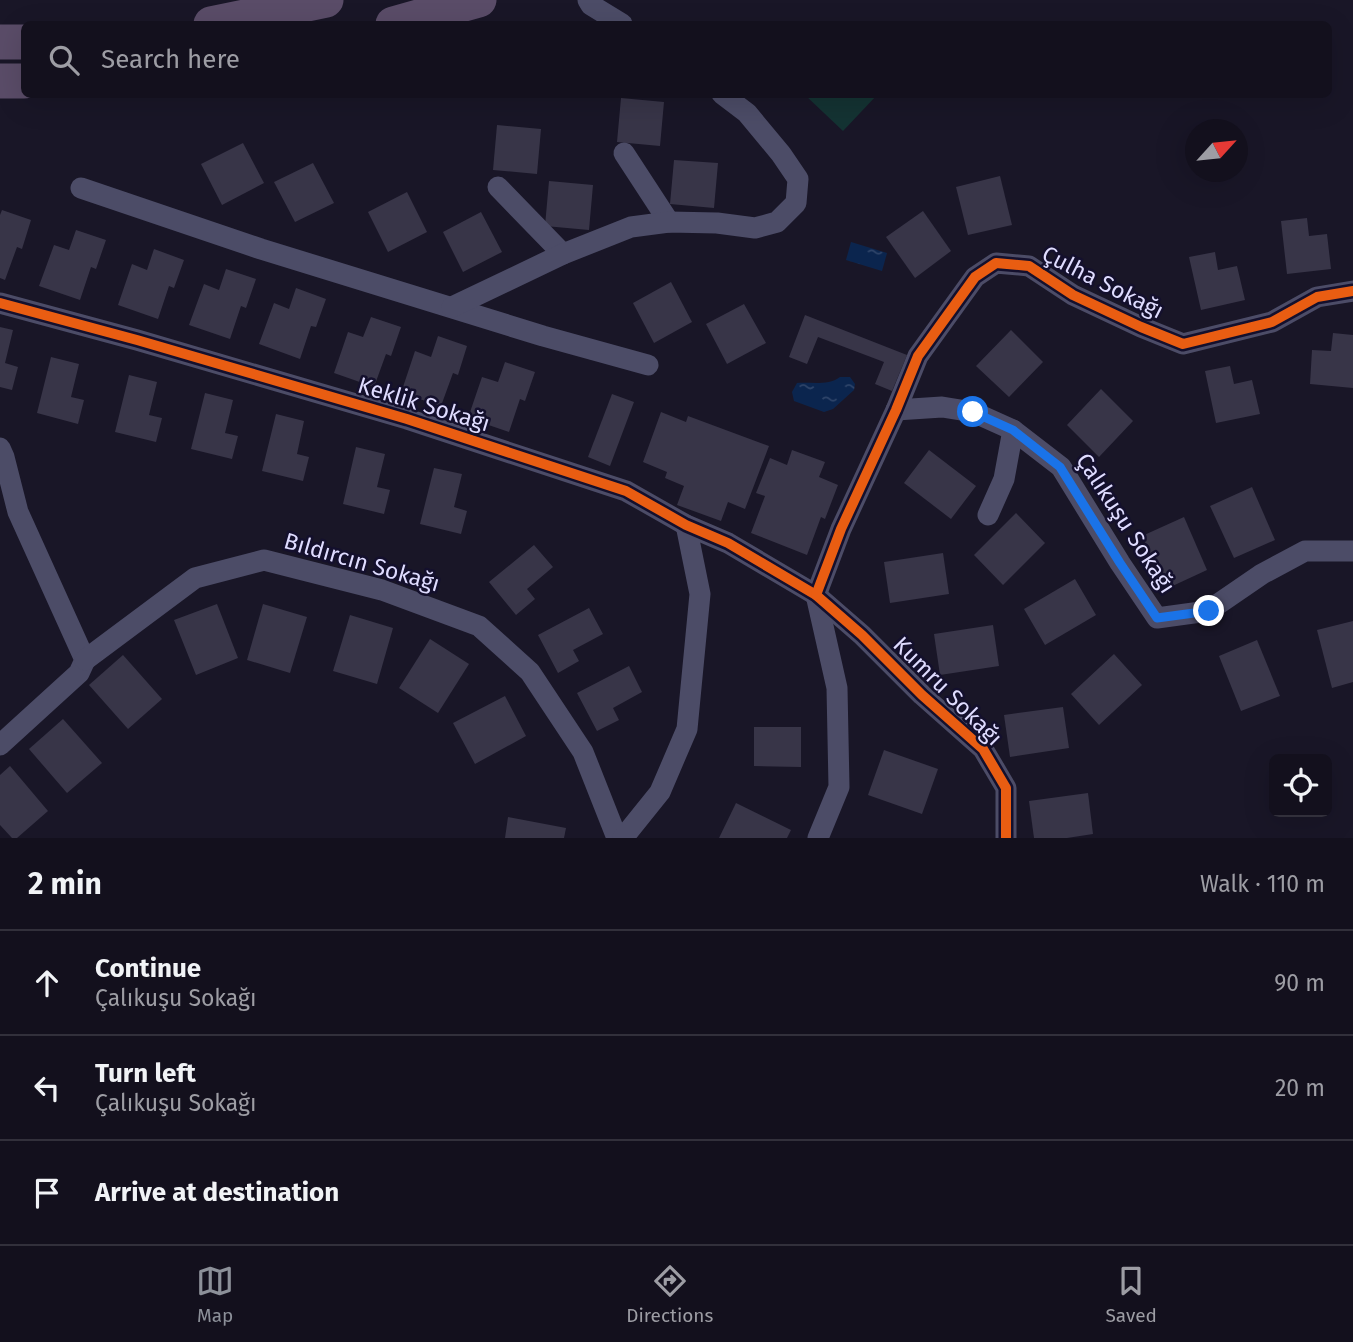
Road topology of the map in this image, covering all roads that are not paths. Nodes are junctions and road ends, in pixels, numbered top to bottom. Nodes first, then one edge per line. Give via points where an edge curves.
1 (326, 0) edge
2 (479, 0) edge
3 (588, 0) edge
4 (225, 21) edge
5 (404, 21) edge
6 (617, 21) edge
7 (0, 42) edge
8 (21, 42) edge
9 (0, 81) edge
10 (21, 81) edge
11 (727, 98) edge
12 (624, 153) dead end
13 (498, 187) dead end
14 (81, 188) dead end
15 (669, 222) junction
16 (563, 254) junction
17 (1353, 291) edge
18 (0, 303) edge
19 (452, 307) junction
20 (648, 365) dead end
21 (896, 410) junction
22 (1013, 430) junction
23 (0, 448) edge
24 (988, 515) dead end
25 (686, 525) junction
26 (1353, 551) edge
27 (816, 595) junction
28 (85, 660) junction
29 (0, 745) edge
30 (617, 838) edge
31 (623, 838) edge
32 (818, 838) edge
33 (1006, 838) edge

1 - 4 highway
2 - 5 highway
3 - 6 street
7 - 8 highway
9 - 10 highway
11 - 15 street via 747,113 781,154 797,179 796,202 777,222 755,228
12 - 15 street
13 - 16 street
14 - 19 street
15 - 16 street via 631,228
16 - 19 street
17 - 21 street, Çulha Sokağı via 1317,297 1272,322 1183,344 1073,295 1029,266 996,263 975,277 918,356
18 - 25 street, Keklik Sokağı via 407,419 626,491
19 - 20 street
21 - 22 street, Çalıkuşu Sokağı via 942,407 973,412
21 - 27 street, Çulha Sokağı
22 - 24 street via 1004,479
22 - 26 street, Çalıkuşu Sokağı via 1060,467 1157,618 1209,611 1305,551
23 - 28 street via 18,512
25 - 27 street, Keklik Sokağı via 728,543
25 - 31 street via 700,594 687,729 660,792
27 - 32 street via 837,688 839,787
27 - 33 street, Kumru Sokağı via 983,749 1006,788
28 - 29 street, Bıldırcın Sokağı via 79,673
28 - 30 street, Bıldırcın Sokağı via 195,578 264,560 382,590 479,626 530,672 583,752

